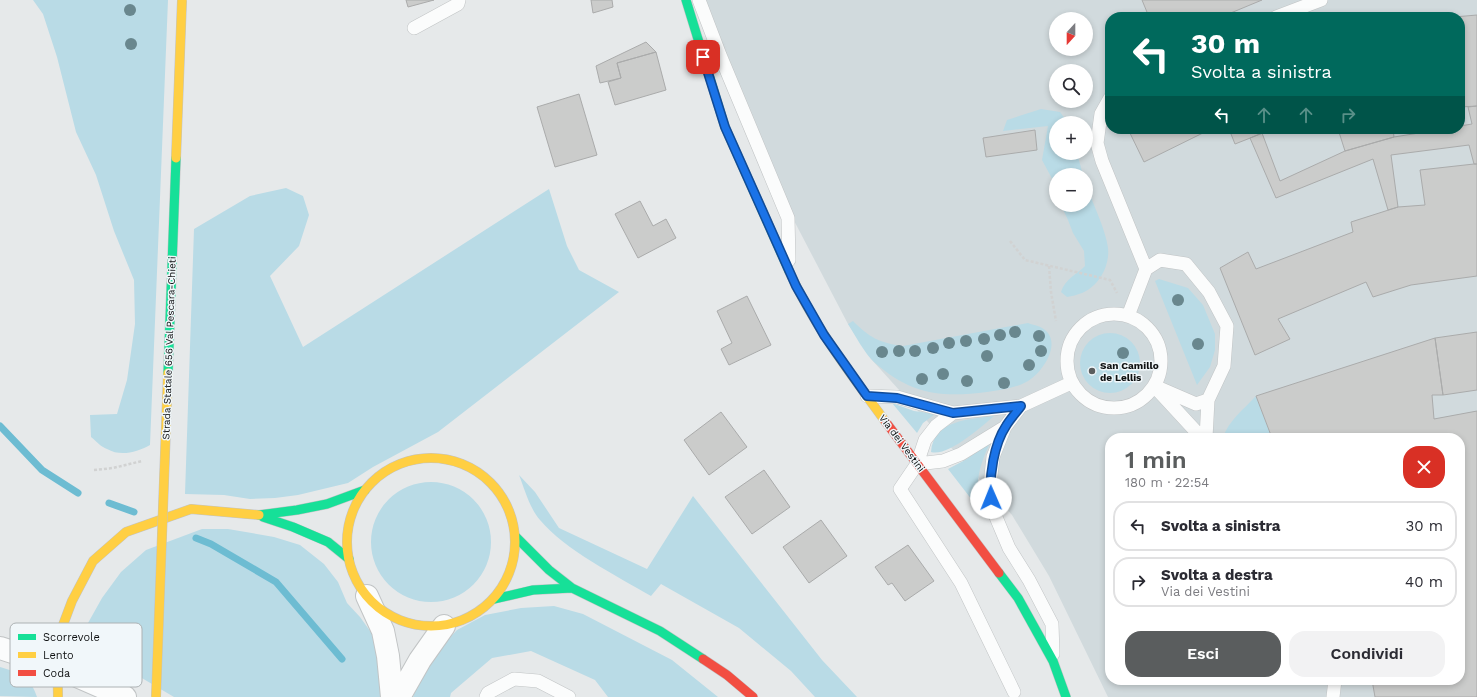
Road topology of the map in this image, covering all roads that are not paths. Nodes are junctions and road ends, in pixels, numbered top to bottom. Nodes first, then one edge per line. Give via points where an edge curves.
1 (182, 0) edge
2 (460, 0) edge
3 (686, 0) edge
4 (699, 0) edge
5 (1321, 0) edge
6 (1289, 12) edge
7 (414, 28) dead end
8 (1105, 107) edge
9 (1146, 269) junction
10 (790, 272) junction
11 (1128, 316) junction
12 (1071, 383) junction
13 (1154, 386) junction
14 (867, 396) junction
15 (1208, 400) junction
16 (1021, 406) junction
17 (953, 413) junction
18 (1005, 427) junction
19 (1197, 433) edge
20 (1206, 433) edge
21 (918, 464) junction
22 (365, 490) junction
23 (258, 515) junction
24 (516, 537) junction
25 (348, 559) junction
26 (572, 588) junction
27 (367, 596) junction
28 (494, 598) junction
29 (64, 623) edge
30 (444, 626) junction
31 (0, 648) edge
32 (10, 651) edge
33 (1053, 661) junction
34 (1334, 685) edge
35 (58, 687) edge
36 (102, 687) edge
37 (1014, 692) dead end
38 (58, 697) edge
39 (125, 697) edge
40 (156, 697) edge
41 (392, 697) edge
42 (399, 697) edge
43 (486, 697) edge
44 (569, 697) edge
45 (753, 697) edge
46 (1066, 697) edge
47 (1333, 697) edge

1 - 40 main road, Strada Statale 656 Val Pescara-Chieti, bridge
2 - 7 lane via 458,4
3 - 10 main road, Via dei Vestini via 725,127
4 - 10 lane via 788,218
5 - 6 lane
8 - 9 lane via 1101,114 1097,143
9 - 11 lane
9 - 15 lane via 1160,260 1186,264 1209,292 1226,326 1224,366
10 - 14 main road, Via dei Vestini via 824,335
11 - 12 lane via 1113,313 1097,316 1073,335 1067,351 1066,367
11 - 13 lane via 1141,322 1151,332 1158,345 1161,358 1160,373
12 - 13 lane via 1088,401 1112,408 1136,403
12 - 16 lane
13 - 15 lane via 1196,404
13 - 19 lane
14 - 17 lane via 897,398
14 - 21 main road, Via dei Vestini
15 - 20 lane
16 - 17 lane
16 - 18 lane
17 - 21 lane via 936,426 925,440
18 - 21 lane via 961,454 944,461
18 - 33 lane via 994,458 990,485 993,510 1009,548 1052,624
21 - 33 main road, Via dei Vestini via 1018,598
21 - 37 lane via 900,489 960,583
22 - 23 main road via 327,504
22 - 24 main road via 386,471 413,460 442,459 470,467 493,485 509,509
22 - 25 main road via 353,511 347,535
23 - 25 main road via 328,542
23 - 29 main road via 191,509 126,532 94,561 72,601
24 - 26 main road via 549,570
24 - 28 main road via 514,559 507,580
25 - 27 main road via 355,579
26 - 28 main road via 521,591
26 - 45 main road via 660,631 727,675
27 - 30 main road via 389,615 415,625
27 - 41 street via 383,631
28 - 30 main road via 480,611 463,621
30 - 42 street via 420,660
31 - 32 street
33 - 46 main road, Via dei Vestini
34 - 47 lane
35 - 38 main road
36 - 39 street
43 - 44 lane via 514,679 538,680

